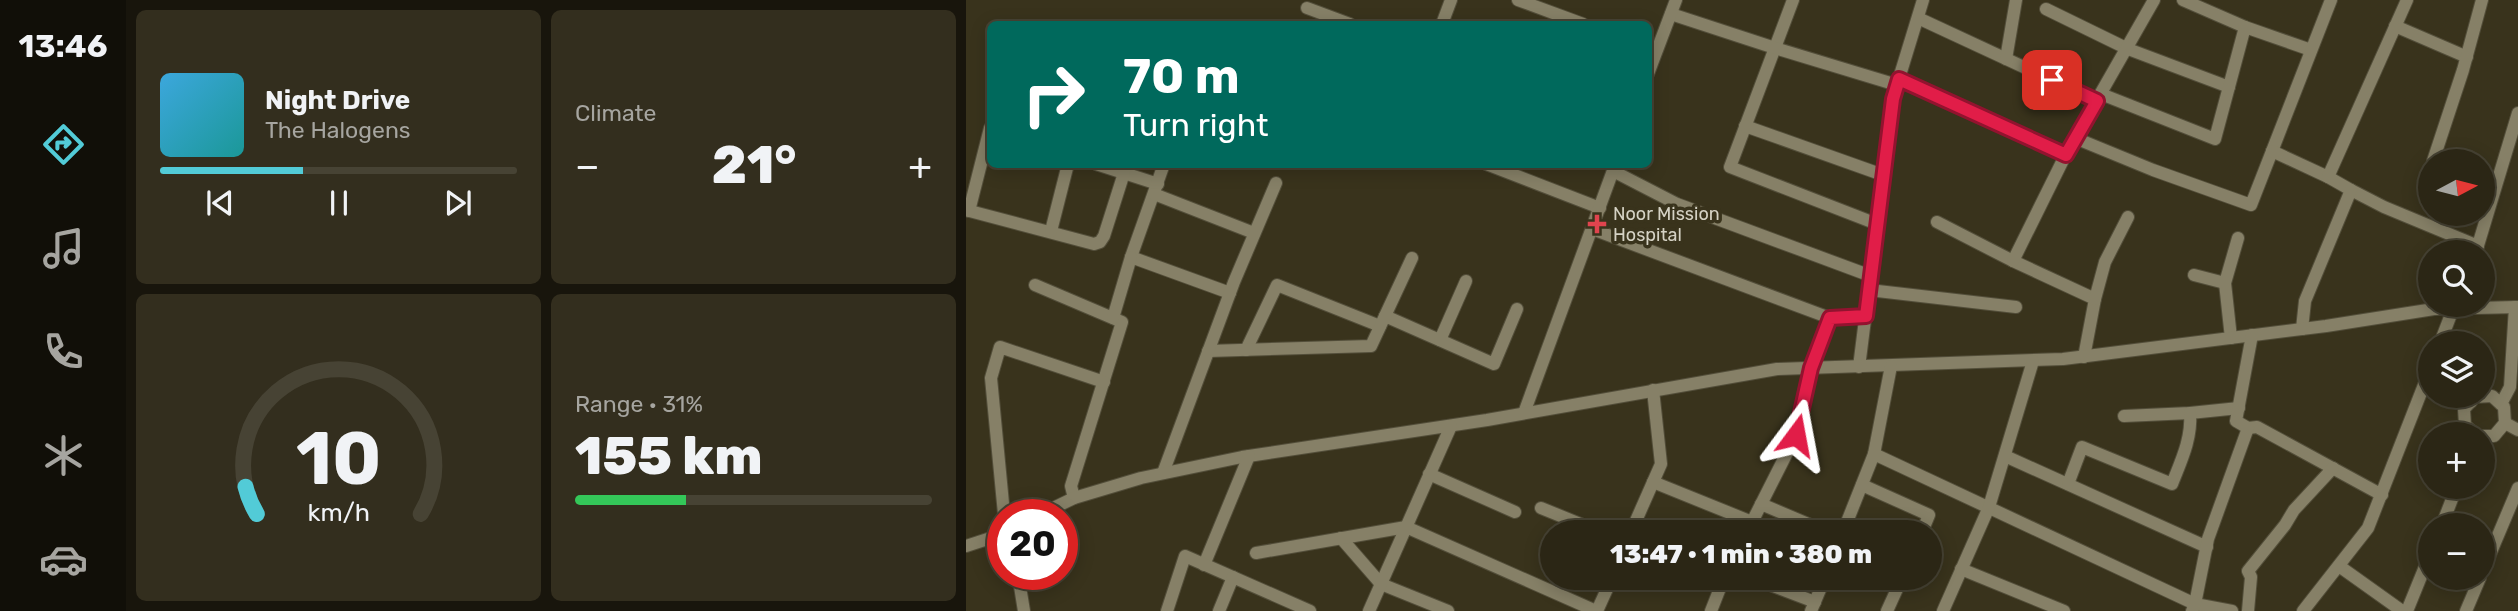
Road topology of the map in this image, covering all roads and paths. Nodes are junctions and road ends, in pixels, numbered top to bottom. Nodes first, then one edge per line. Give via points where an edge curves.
1 (1451, 0) edge
2 (1518, 0) edge
3 (1676, 0) edge
4 (1793, 0) edge
5 (1923, 0) edge
6 (2015, 0) edge
7 (2154, 0) edge
8 (2183, 0) edge
9 (2330, 0) edge
10 (2407, 0) edge
11 (2482, 0) edge
12 (1307, 8) dead end
13 (2046, 9) dead end
14 (1671, 14) junction
15 (1918, 18) junction
16 (1342, 21) edge
17 (1442, 21) edge
18 (1575, 21) edge
19 (2395, 26) junction
20 (2245, 27) junction
21 (1775, 48) junction
22 (2127, 49) junction
23 (1653, 50) edge
24 (2311, 50) junction
25 (2467, 57) junction
26 (2006, 59) junction
27 (1898, 82) junction
28 (2229, 87) junction
29 (2099, 97) junction
30 (2518, 113) edge
31 (1745, 126) junction
32 (2075, 138) junction
33 (987, 139) edge
34 (2437, 149) edge
35 (2272, 151) junction
36 (2066, 155) junction
37 (1067, 168) edge
38 (1108, 168) edge
39 (1163, 168) edge
40 (1496, 168) edge
41 (1614, 168) edge
42 (1124, 173) junction
43 (1883, 175) junction
44 (2328, 177) junction
45 (1276, 183) dead end
46 (1156, 189) junction
47 (2351, 190) junction
48 (1600, 208) junction
49 (968, 211) edge
50 (2128, 217) dead end
51 (1937, 222) dead end
52 (1877, 224) junction
53 (1592, 229) junction
54 (1051, 231) junction
55 (1254, 233) junction
56 (2238, 238) dead end
57 (2457, 240) edge
58 (2480, 240) edge
59 (1131, 257) junction
60 (1412, 258) dead end
61 (2013, 261) junction
62 (2194, 275) dead end
63 (1871, 276) junction
64 (1466, 281) dead end
65 (2225, 283) junction
66 (1035, 285) dead end
67 (1869, 290) junction
68 (1230, 293) junction
69 (2095, 299) junction
70 (2016, 307) dead end
71 (2495, 307) edge
72 (2516, 307) edge
73 (1517, 309) dead end
74 (2418, 311) edge
75 (1866, 316) junction
76 (1113, 318) junction
77 (1830, 318) junction
78 (1383, 321) junction
79 (2302, 329) junction
80 (2252, 335) junction
81 (2231, 338) junction
82 (1440, 341) junction
83 (1246, 350) junction
84 (1208, 351) junction
85 (2084, 357) junction
86 (2033, 361) junction
87 (1891, 366) junction
88 (1859, 367) junction
89 (1811, 368) junction
90 (2514, 376) edge
91 (1104, 382) junction
92 (1653, 390) junction
93 (2495, 399) edge
94 (2501, 404) junction
95 (2418, 407) edge
96 (2239, 408) junction
97 (1524, 414) junction
98 (2190, 414) junction
99 (2124, 416) dead end
100 (2505, 423) junction
101 (1451, 426) junction
102 (2248, 428) junction
103 (2518, 430) edge
104 (2495, 435) edge
105 (1874, 454) junction
106 (1250, 456) junction
107 (2005, 456) junction
108 (2333, 468) junction
109 (1163, 473) junction
110 (1429, 474) junction
111 (1653, 482) junction
112 (2068, 484) junction
113 (1862, 485) junction
114 (2518, 488) edge
115 (2382, 495) junction
116 (1074, 498) joint
117 (1002, 499) edge
118 (1761, 504) junction
119 (2515, 506) edge
120 (1989, 507) junction
121 (1541, 508) dead end
122 (1515, 512) dead end
123 (1570, 520) edge
124 (1637, 520) edge
125 (1734, 520) edge
126 (1753, 520) edge
127 (1799, 520) edge
128 (1848, 520) edge
129 (1927, 520) edge
130 (1406, 527) junction
131 (1341, 538) junction
132 (987, 539) edge
133 (966, 546) edge
134 (2207, 547) junction
135 (2495, 547) edge
136 (1256, 553) dead end
137 (1204, 565) junction
138 (2339, 566) junction
139 (1961, 569) junction
140 (1233, 577) junction
141 (2418, 580) edge
142 (1381, 584) junction
143 (1021, 590) edge
144 (1606, 590) edge
145 (1716, 590) edge
146 (1778, 590) edge
147 (1896, 590) edge
148 (2475, 590) edge
149 (1813, 606) edge
150 (2193, 608) edge
151 (1024, 611) edge
152 (1167, 611) edge
153 (1219, 611) edge
154 (1310, 611) edge
155 (1369, 611) edge
156 (1448, 611) edge
157 (1596, 611) edge
158 (1711, 611) edge
159 (1886, 611) edge
160 (1943, 611) edge
161 (2064, 611) edge
162 (2232, 611) edge
163 (2248, 611) edge
164 (2303, 611) edge
165 (2404, 611) edge
166 (2466, 611) edge

1 - 17 street
2 - 18 street
3 - 14 street
4 - 21 street
5 - 15 street
6 - 26 street
7 - 22 street
8 - 20 street
9 - 24 street
10 - 19 street
11 - 25 street
12 - 16 street
13 - 22 street
14 - 21 street
14 - 23 street
15 - 26 street
15 - 27 street
19 - 25 street
19 - 44 street
20 - 24 street
20 - 28 street
21 - 27 street
21 - 31 street
22 - 28 street
22 - 29 street
24 - 35 street
25 - 34 street
26 - 29 street
27 - 36 street
27 - 43 street
28 - 29 street via 2216,139
29 - 32 street
30 - 58 street
31 - 43 street
31 - 52 street via 1730,167
32 - 35 street via 2251,205
32 - 36 street
33 - 49 street
35 - 44 street
36 - 61 street
37 - 54 street
38 - 42 street
39 - 46 street
40 - 48 street
41 - 48 street
41 - 63 street via 1677,204
42 - 46 street
42 - 54 street via 1100,242
43 - 52 street
44 - 47 street
45 - 55 street
46 - 55 street
46 - 59 street
47 - 57 street
47 - 79 street via 2305,300
48 - 53 street
49 - 54 street
50 - 69 street via 2105,262
51 - 61 street
52 - 63 street
53 - 77 street
53 - 97 street
55 - 68 street
56 - 65 street
59 - 68 street
59 - 76 street
60 - 78 street
61 - 69 street
62 - 65 street
63 - 67 street
64 - 82 street
65 - 81 street
66 - 76 street
67 - 70 street
67 - 75 street
68 - 84 street
69 - 85 street
71 - 72 street
72 - 90 street
73 - 82 street via 1494,364
74 - 79 street
75 - 77 street
75 - 88 street
76 - 91 street via 1122,323
77 - 89 street
78 - 82 street
78 - 83 street via 1371,346
78 - 83 street via 1277,285
79 - 80 street
80 - 81 street
80 - 96 street
81 - 85 street
83 - 84 street
84 - 109 street
85 - 86 street
86 - 87 street
86 - 107 street
87 - 88 street
87 - 105 street
88 - 89 street
89 - 92 street via 1777,369
89 - 118 street via 1796,435
90 - 94 street
91 - 116 street via 1071,485
91 - 117 street via 1000,347 991,378
92 - 97 street
92 - 111 street via 1661,464
93 - 94 street
94 - 100 street
95 - 115 street
96 - 98 street
96 - 102 street via 2236,421
97 - 101 street
98 - 99 street
98 - 112 street via 2187,445 2172,484 2082,447
100 - 103 street
100 - 104 street
101 - 106 street
101 - 110 street
102 - 108 street via 2257,427
102 - 134 street
105 - 113 street
105 - 120 street
106 - 109 street
106 - 137 street
107 - 112 street
107 - 120 street
108 - 115 street
108 - 163 street via 2248,571
109 - 116 street
110 - 122 street
110 - 130 street
111 - 124 street
111 - 125 street
112 - 134 street
113 - 128 street
113 - 129 street via 1929,515
114 - 119 street
115 - 138 street via 2368,528
118 - 126 street
118 - 127 street
119 - 135 street
120 - 139 street
120 - 150 street
121 - 123 street
130 - 131 street
130 - 142 street
130 - 157 street
131 - 136 street
131 - 142 street
132 - 133 street
134 - 150 street
137 - 140 street
137 - 152 street via 1185,556
138 - 164 street
138 - 165 street
139 - 160 street
139 - 161 street
140 - 153 street
140 - 154 street
141 - 165 street
142 - 155 street
142 - 156 street
143 - 151 street
144 - 157 street
145 - 158 street
146 - 149 street
147 - 159 street
148 - 166 street
150 - 162 street

